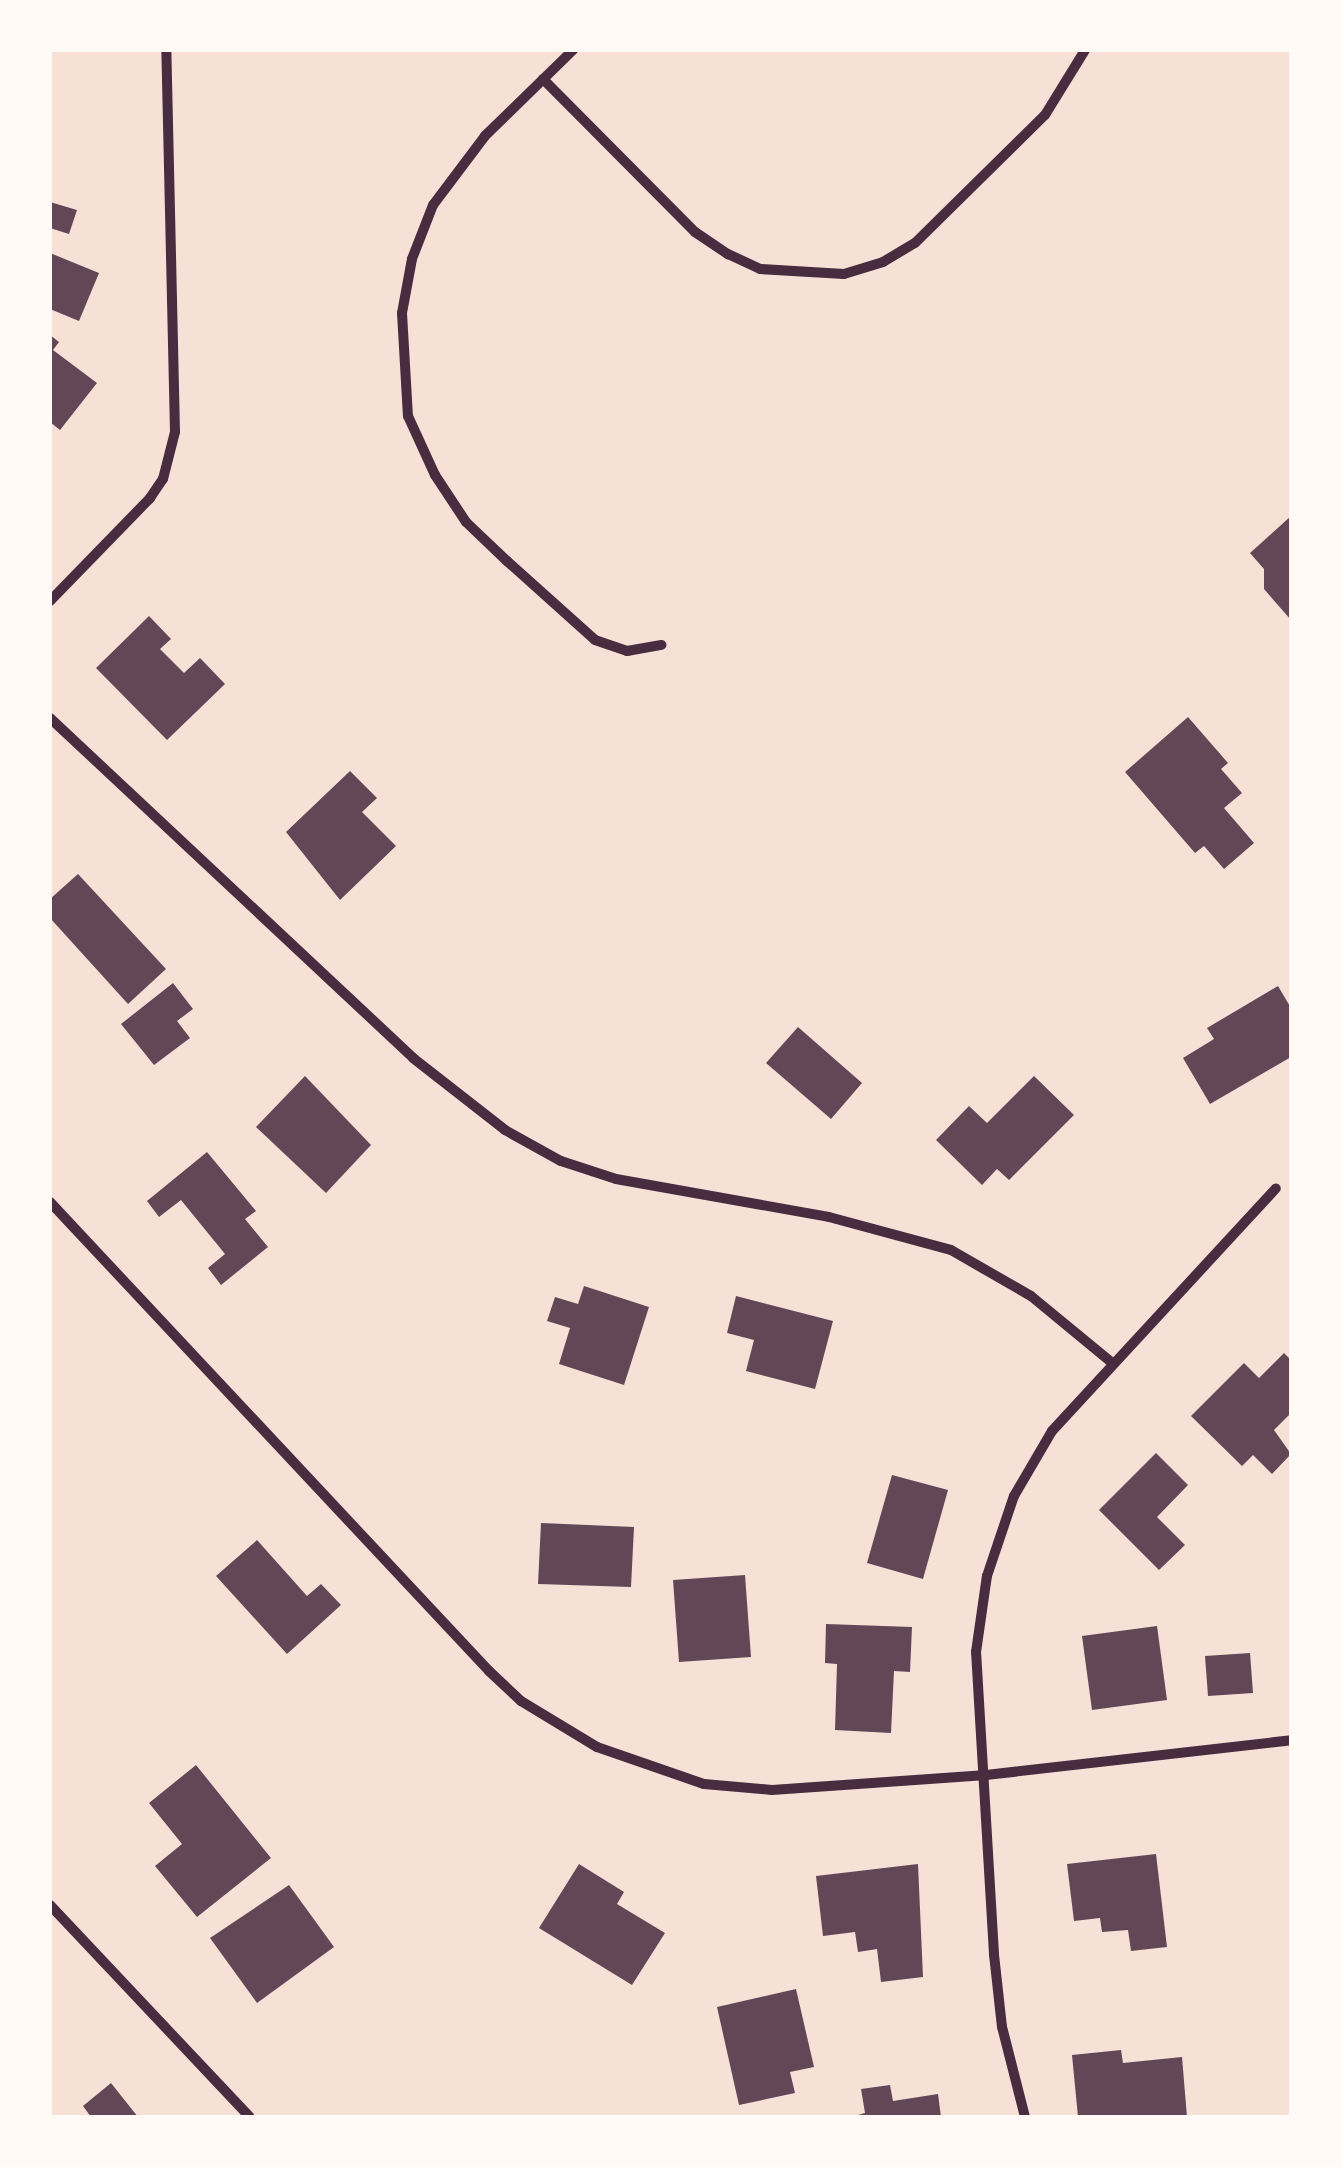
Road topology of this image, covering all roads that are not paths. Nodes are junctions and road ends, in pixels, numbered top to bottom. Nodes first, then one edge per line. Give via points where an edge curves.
1 (166, 50) edge
2 (573, 50) edge
3 (1085, 50) edge
4 (543, 79) junction
5 (50, 600) edge
6 (661, 645) dead end
7 (50, 718) edge
8 (1276, 1188) dead end
9 (50, 1202) edge
10 (1110, 1362) junction
11 (1291, 1740) edge
12 (986, 1775) junction
13 (50, 1905) edge
14 (250, 2117) edge
15 (1025, 2117) edge

1 - 5 street via 174,432 163,479 150,498
2 - 4 street
3 - 4 street via 1046,115 915,243 844,274 760,269 728,254 695,232
4 - 6 street via 485,136 433,205 412,259 402,313 408,416 456,506 507,561 595,640 628,651
7 - 10 street via 425,1068 504,1130 562,1161 616,1179 829,1217 951,1250 1031,1296
8 - 10 street
9 - 12 street via 488,1671 556,1724 597,1747 704,1784 841,1789
10 - 12 street via 1052,1431 1000,1533 976,1652
11 - 12 street
12 - 15 street via 998,1997
13 - 14 street

